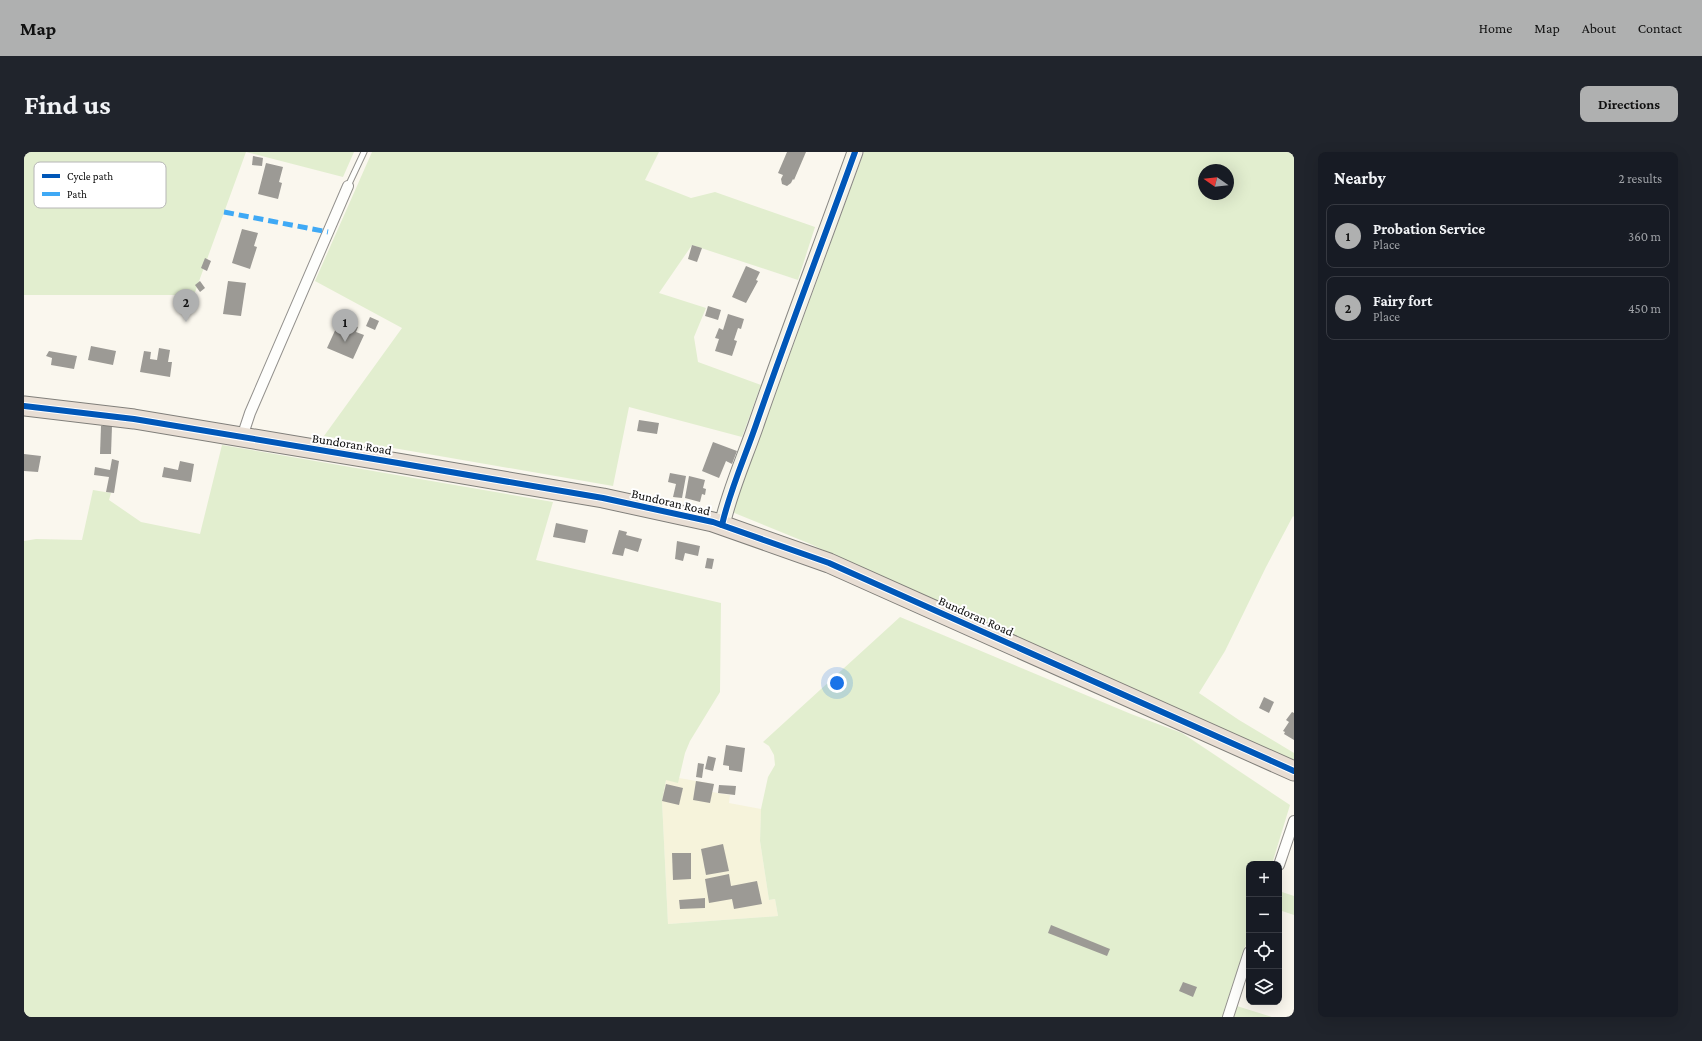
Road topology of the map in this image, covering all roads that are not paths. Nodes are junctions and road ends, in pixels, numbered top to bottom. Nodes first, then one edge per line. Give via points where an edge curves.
1 (364, 152) edge
2 (855, 152) edge
3 (348, 186) joint
4 (24, 406) edge
5 (242, 437) junction
6 (722, 525) junction
7 (1294, 771) edge
8 (1294, 822) edge
9 (1280, 861) edge
10 (1246, 961) edge
11 (1228, 1017) edge

1 - 3 lane
2 - 6 street via 727,501
3 - 5 street
4 - 5 highway, Bundoran Road via 134,419
5 - 6 highway, Bundoran Road via 603,498
6 - 7 highway, Bundoran Road via 829,563
8 - 9 street
10 - 11 street

